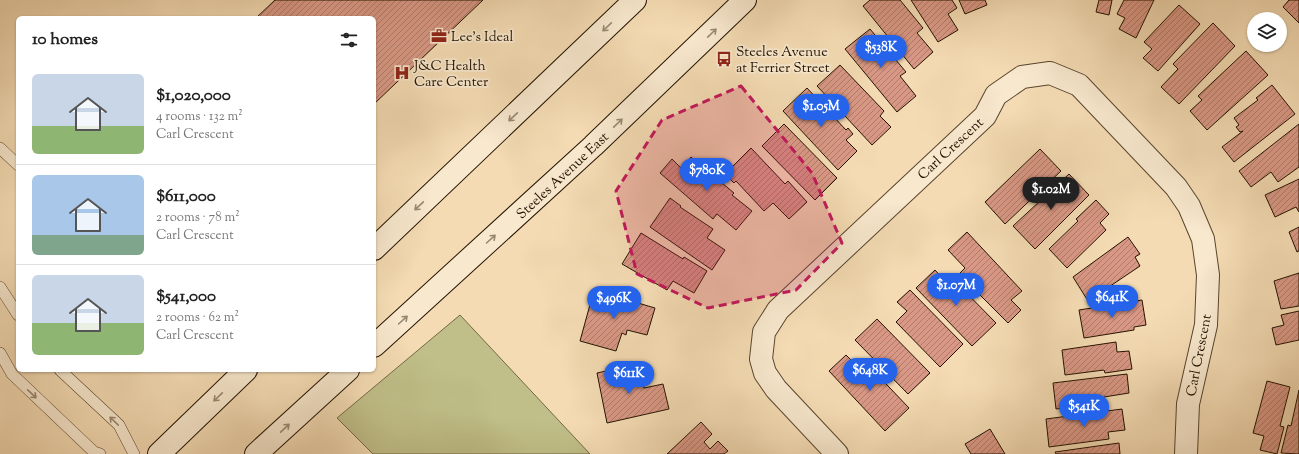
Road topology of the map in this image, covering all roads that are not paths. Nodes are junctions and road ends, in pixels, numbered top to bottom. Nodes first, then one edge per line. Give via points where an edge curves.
1 (635, 0) edge
2 (746, 0) edge
3 (0, 148) edge
4 (16, 163) edge
5 (376, 247) edge
6 (0, 287) edge
7 (16, 312) edge
8 (376, 344) edge
9 (0, 353) edge
10 (62, 372) edge
11 (244, 372) edge
12 (346, 372) edge
13 (100, 454) edge
14 (134, 454) edge
15 (159, 454) edge
16 (256, 454) edge
17 (837, 454) edge
18 (1186, 454) edge

1 -> 5 main road
8 -> 2 main road, Steeles Avenue East via 594,146
3 - 4 lane
6 - 7 lane
9 -> 13 lane via 12,374 94,452
14 -> 10 lane via 119,425
11 -> 15 main road
16 -> 12 main road
17 - 18 main road, Carl Crescent via 776,389 765,373 761,358 764,332 778,310 984,116 996,95 1022,77 1050,73 1079,85 1176,187 1189,206 1203,239 1208,275 1206,325 1188,404

